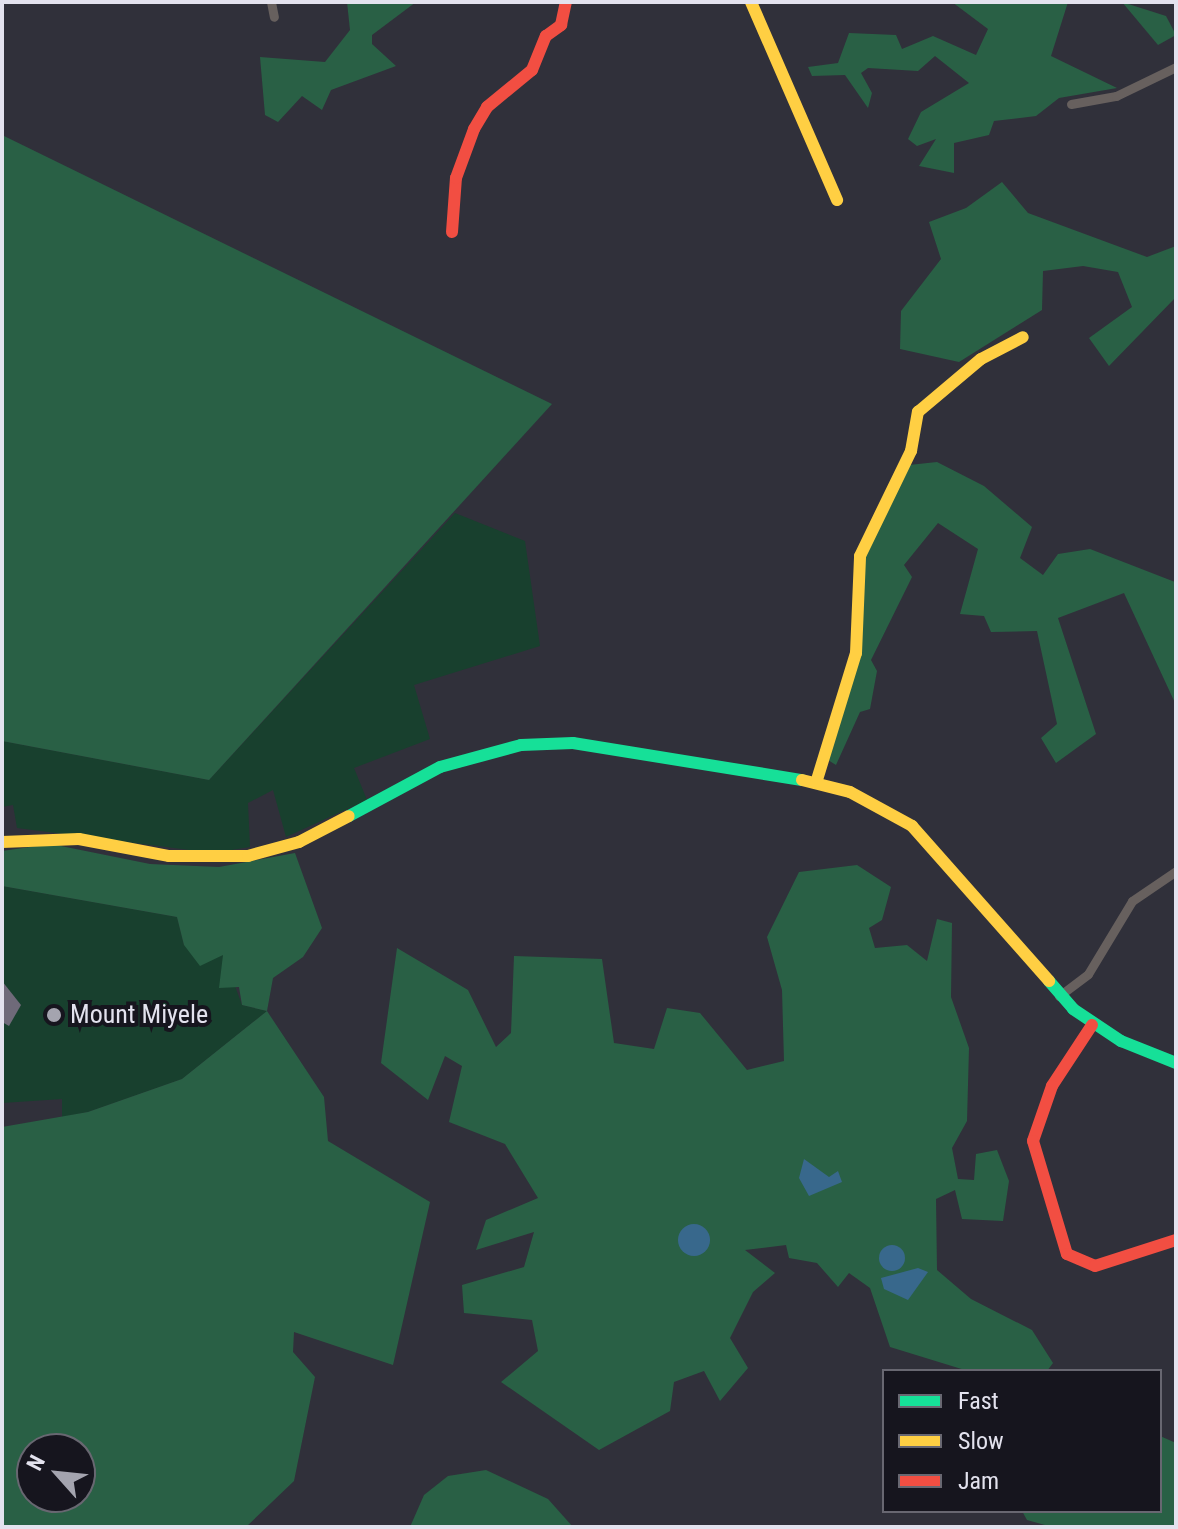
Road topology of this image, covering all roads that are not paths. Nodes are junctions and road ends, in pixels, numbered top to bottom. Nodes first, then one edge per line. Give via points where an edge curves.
1 (271, 2) edge
2 (566, 2) edge
3 (751, 2) edge
4 (274, 17) dead end
5 (1176, 67) edge
6 (1071, 104) dead end
7 (837, 200) dead end
8 (452, 232) dead end
9 (1023, 337) dead end
10 (816, 783) junction
11 (2, 842) edge
12 (1176, 871) edge
13 (1059, 996) junction
14 (1092, 1025) junction
15 (1176, 1063) edge
16 (1176, 1240) edge

1 - 4 street
2 - 8 street via 561,25 546,36 532,70 487,107 474,129 456,178
3 - 7 street
5 - 6 street via 1116,96
9 - 10 street via 981,359 918,412 911,451 860,556 856,653
10 - 11 street via 546,743 440,767 299,842 248,856 169,856 79,839
10 - 13 street via 850,792 935,846
12 - 13 street via 1132,901 1088,974
13 - 14 street
14 - 15 street
14 - 16 street via 1052,1086 1033,1141 1067,1254 1095,1266

